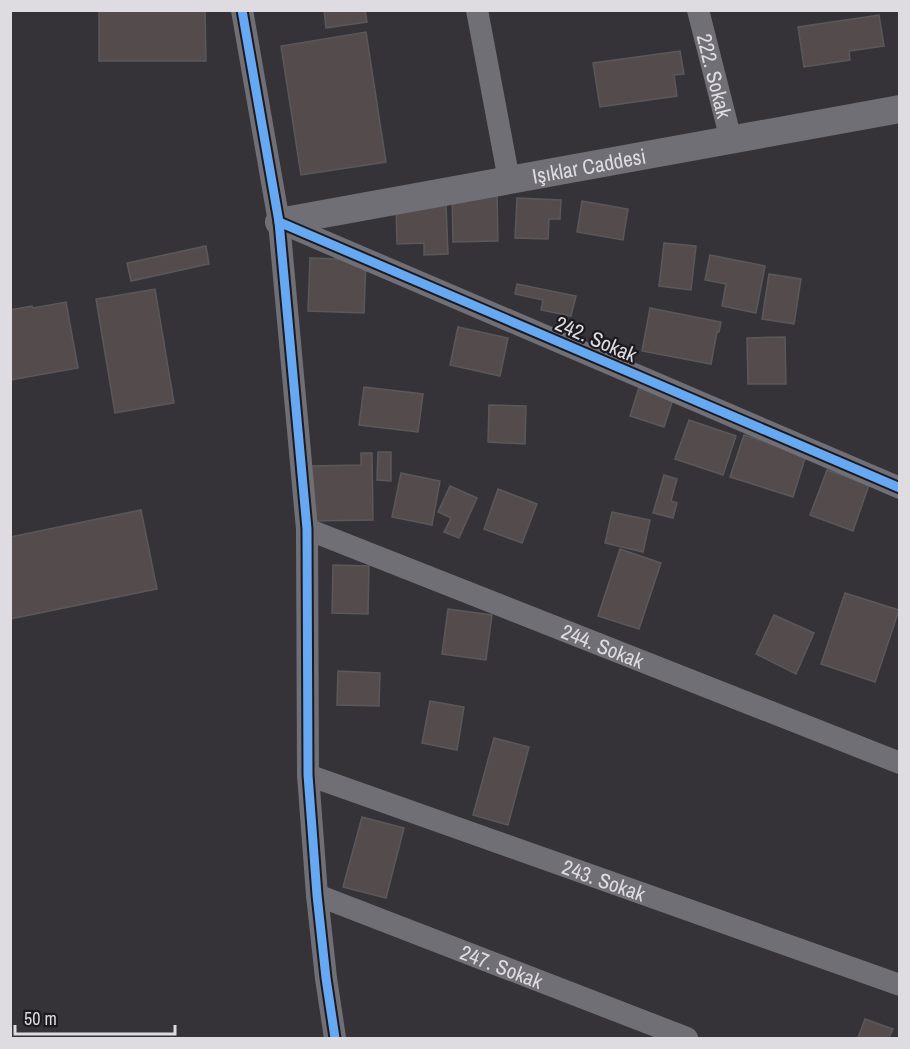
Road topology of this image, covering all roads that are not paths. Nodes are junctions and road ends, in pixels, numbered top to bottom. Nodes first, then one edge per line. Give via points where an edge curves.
1 (242, 10) edge
2 (477, 10) edge
3 (698, 10) edge
4 (900, 109) edge
5 (731, 140) junction
6 (509, 180) junction
7 (279, 222) junction
8 (900, 488) edge
9 (307, 529) junction
10 (900, 763) edge
11 (308, 775) junction
12 (317, 895) junction
13 (900, 985) edge
14 (335, 1038) edge
15 (687, 1038) edge

1 - 7 street
2 - 6 street
3 - 5 street, 222. Sokak
4 - 5 street, Işıklar Caddesi
5 - 6 street, Işıklar Caddesi
6 - 7 street, Işıklar Caddesi
7 - 8 street, 242. Sokak
7 - 9 street
9 - 10 street, 244. Sokak
9 - 11 street
11 - 12 street
11 - 13 street, 243. Sokak
12 - 14 street
12 - 15 street, 247. Sokak

